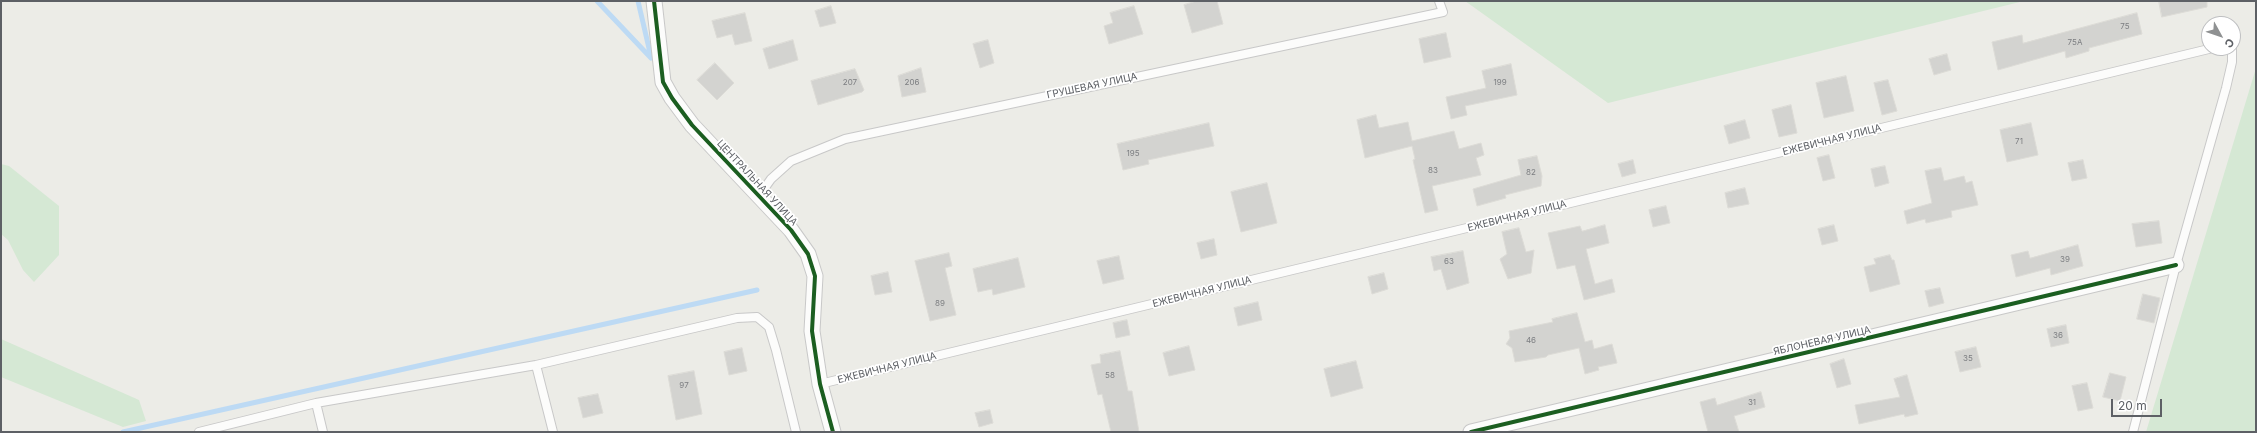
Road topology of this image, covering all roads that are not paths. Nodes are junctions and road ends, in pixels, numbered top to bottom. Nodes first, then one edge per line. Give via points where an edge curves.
1 (654, 1) edge
2 (1439, 1) edge
3 (2201, 51) edge
4 (2232, 56) edge
5 (759, 196) junction
6 (2176, 265) junction
7 (536, 365) junction
8 (820, 384) junction
9 (316, 403) junction
10 (199, 432) edge
11 (323, 432) edge
12 (553, 432) edge
13 (796, 432) edge
14 (833, 432) edge
15 (1471, 432) edge
16 (2133, 432) edge

1 - 5 street, ЦЕНТРАЛЬНАЯ УЛИЦА via 663,82 692,125
2 - 5 lane, ГРУШЕВАЯ УЛИЦА via 1443,12 845,139 791,161 771,179
3 - 8 lane, ЕЖЕВИЧНАЯ УЛИЦА
4 - 6 lane via 2226,88
5 - 8 street, ЦЕНТРАЛЬНАЯ УЛИЦА via 791,230 808,254 816,276 812,331
6 - 15 street, ЯБЛОНЕВАЯ УЛИЦА
6 - 16 lane
7 - 9 lane
7 - 12 lane
7 - 13 lane via 736,318 757,317 769,327
8 - 14 street, ЦЕНТРАЛЬНАЯ УЛИЦА
9 - 10 lane
9 - 11 lane

